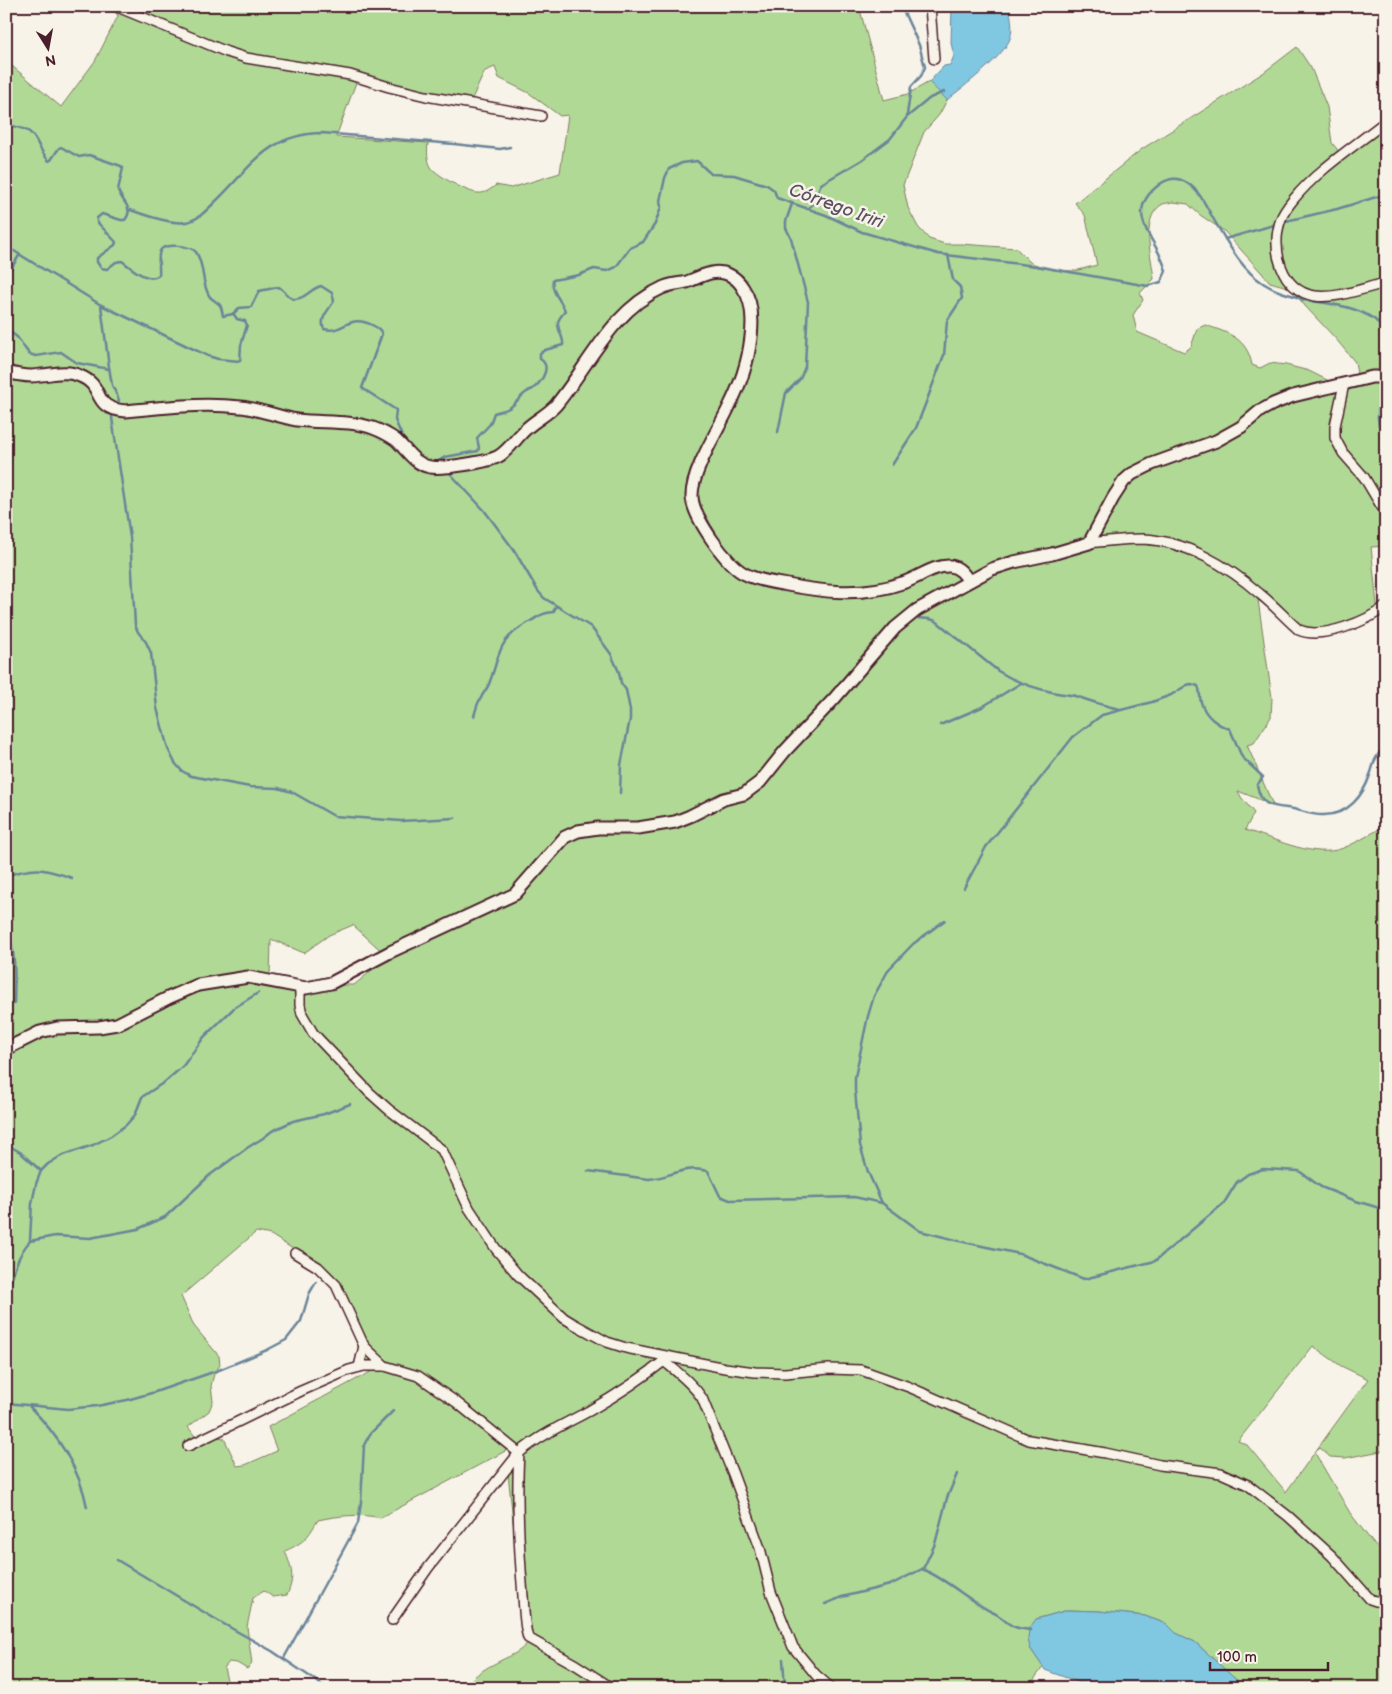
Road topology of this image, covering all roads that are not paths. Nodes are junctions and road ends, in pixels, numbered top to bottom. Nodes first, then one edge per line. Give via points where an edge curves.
1 (115, 6) edge
2 (930, 6) edge
3 (934, 59) dead end
4 (541, 116) dead end
5 (1386, 121) edge
6 (1386, 283) edge
7 (6, 372) edge
8 (1382, 379) edge
9 (1344, 384) junction
10 (1386, 514) edge
11 (1089, 543) junction
12 (969, 581) junction
13 (1386, 606) edge
14 (300, 987) junction
15 (6, 1048) edge
16 (295, 1253) dead end
17 (364, 1346) junction
18 (666, 1359) junction
19 (385, 1366) junction
20 (359, 1367) junction
21 (188, 1446) dead end
22 (519, 1452) junction
23 (1386, 1602) edge
24 (392, 1620) dead end
25 (612, 1688) edge
26 (831, 1688) edge

1 - 4 street via 246,58 350,75 426,96
2 - 3 street
5 - 6 street via 1320,172 1292,201 1281,218 1277,247 1278,261 1291,283 1314,296 1350,293
7 - 12 street via 39,376 71,372 91,381 102,403 115,410 197,405 244,407 295,420 369,427 394,438 417,462 429,467 463,465 498,457 550,410 634,305 664,287 710,273 730,274 747,294 751,307 748,360 728,410 706,450 692,497 699,518 725,558 745,575 827,592 877,591 948,566 960,570
8 - 9 street via 1366,378
9 - 10 street via 1335,438
9 - 11 street via 1273,404 1216,442 1132,474 1113,498
11 - 12 street via 1014,562
11 - 13 street via 1144,539 1186,548 1239,578 1305,633 1324,632 1360,621
12 - 14 street via 916,610 895,628 760,782 744,794 724,799 675,822 638,828 578,831 565,837 515,894 331,983
14 - 15 street via 248,977 198,985 117,1024 99,1028 57,1028
14 - 18 street via 302,1014 314,1033 369,1092 442,1150 468,1208 518,1275 564,1318 587,1332 607,1342
16 - 17 street via 318,1267 336,1285
17 - 19 street
17 - 20 street
18 - 22 street via 642,1378 534,1440
18 - 23 street via 755,1372 861,1370 909,1387 1029,1440 1221,1473 1248,1485 1288,1516 1332,1556 1370,1599
18 - 26 street via 702,1398 733,1474 760,1548 771,1592 793,1647
19 - 20 street
19 - 22 street via 418,1376
20 - 21 street via 300,1391
22 - 24 street via 428,1568
22 - 25 street via 517,1482 528,1638

